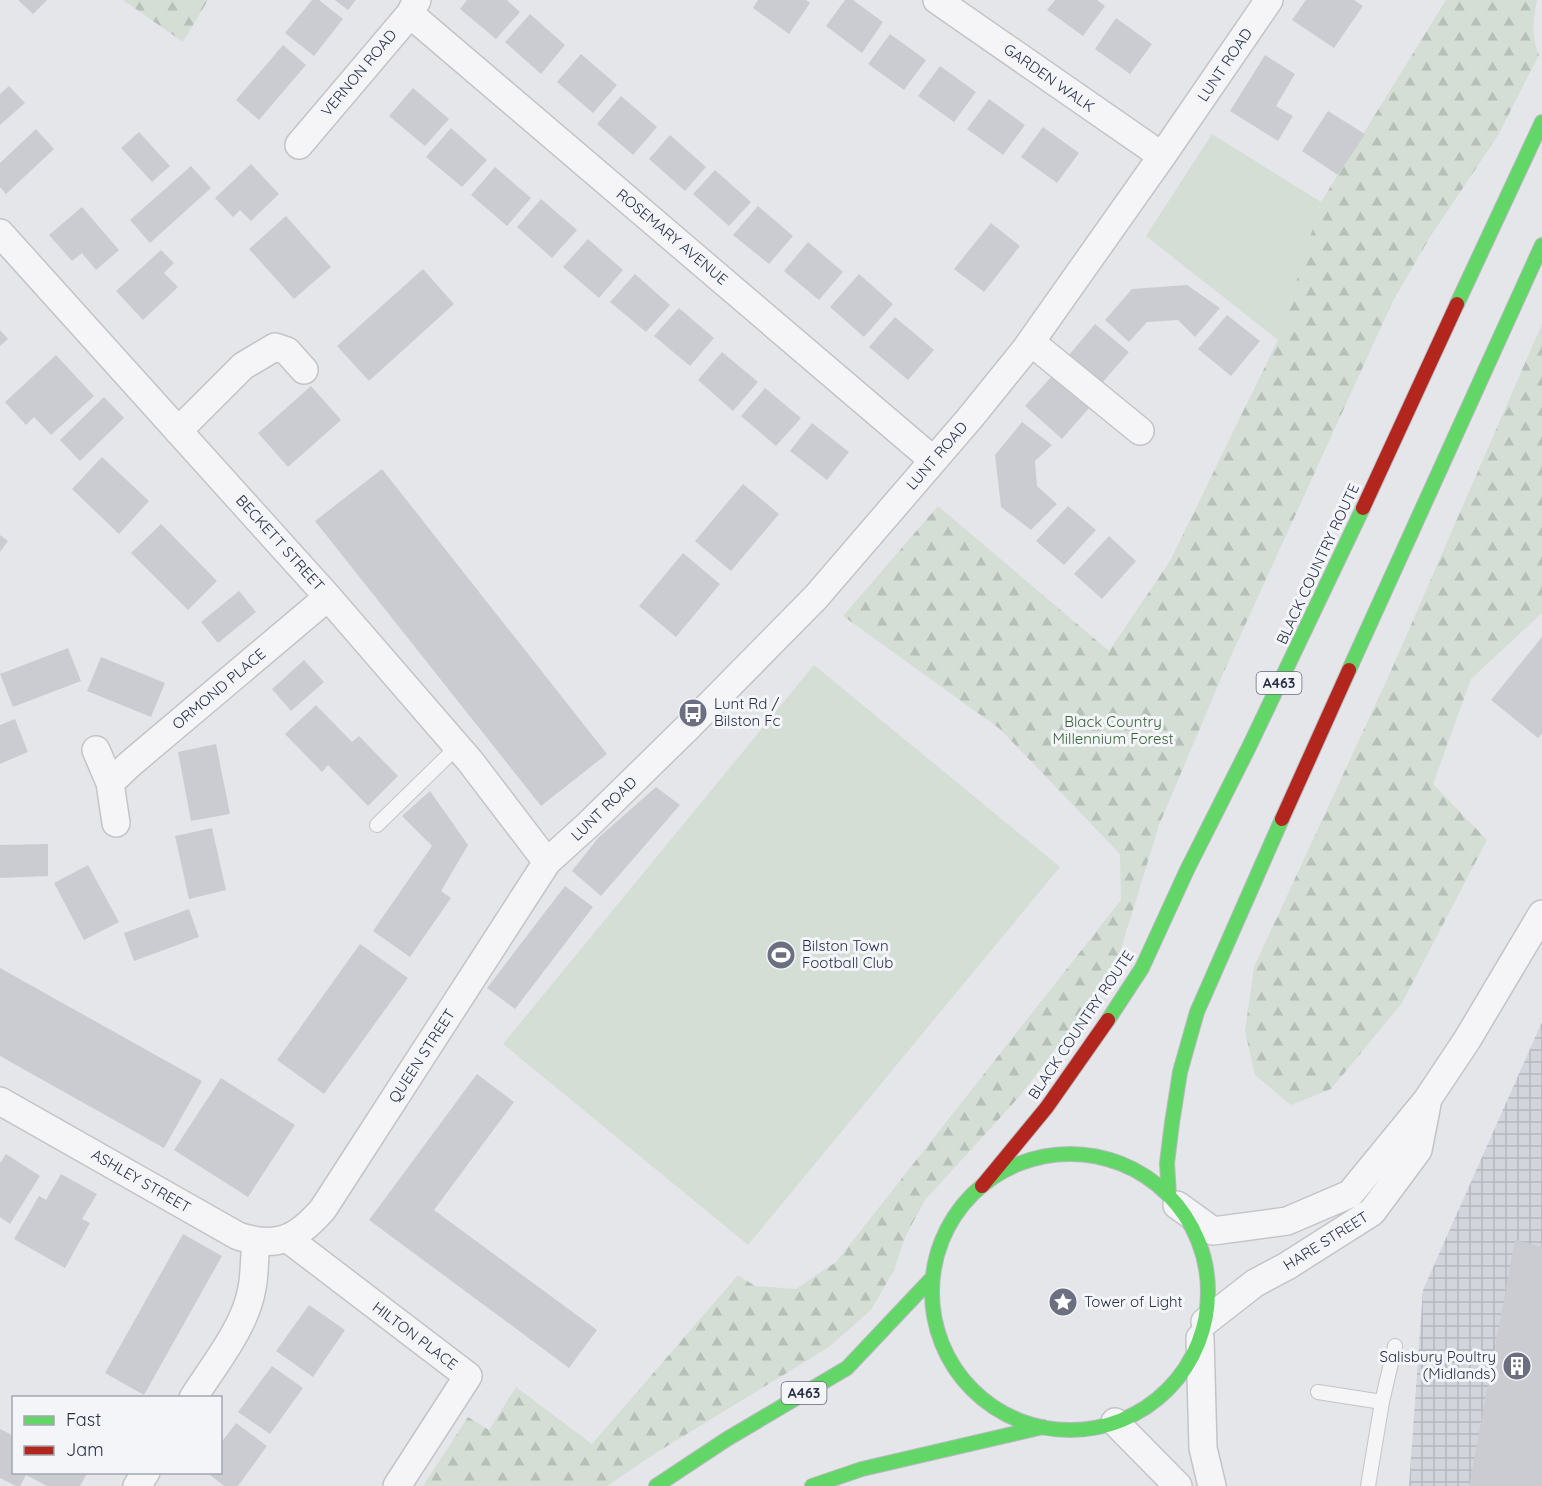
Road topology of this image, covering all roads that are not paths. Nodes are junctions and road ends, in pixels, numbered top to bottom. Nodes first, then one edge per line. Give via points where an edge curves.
1 (937, 0) edge
2 (1269, 0) edge
3 (413, 7) edge
4 (1542, 122) edge
5 (299, 145) dead end
6 (1162, 156) junction
7 (0, 233) edge
8 (1542, 245) edge
9 (1031, 342) junction
10 (304, 370) dead end
11 (178, 431) junction
12 (1140, 431) dead end
13 (933, 460) junction
14 (328, 597) junction
15 (458, 746) junction
16 (96, 750) dead end
17 (110, 783) junction
18 (117, 822) dead end
19 (378, 825) dead end
20 (547, 862) junction
21 (1542, 914) edge
22 (1427, 1100) junction
23 (0, 1101) edge
24 (982, 1186) junction
25 (1173, 1200) junction
26 (286, 1238) junction
27 (256, 1242) junction
28 (933, 1277) junction
29 (1202, 1330) junction
30 (1395, 1346) dead end
31 (1318, 1392) dead end
32 (194, 1396) edge
33 (1382, 1402) junction
34 (1115, 1422) junction
35 (1043, 1427) junction
36 (397, 1486) edge
37 (656, 1486) edge
38 (812, 1486) edge
39 (1178, 1486) edge
40 (1212, 1486) edge
41 (1368, 1486) edge

1 - 6 street, GARDEN WALK
2 - 6 street, LUNT ROAD
3 - 5 street, VERNON ROAD
3 - 13 street, ROSEMARY AVENUE
4 - 24 highway, BLACK COUNTRY ROUTE / A463 via 1142,968 1047,1107
6 - 9 street, LUNT ROAD
7 - 11 street, BECKETT STREET
8 - 25 highway via 1197,1012 1180,1072 1172,1123 1167,1163
9 - 12 street
9 - 13 street, LUNT ROAD
10 - 11 street via 287,351 275,347 243,366
11 - 14 street, BECKETT STREET
13 - 20 street, LUNT ROAD via 816,597
14 - 15 street, BECKETT STREET
14 - 17 street, ORMOND PLACE
15 - 19 lane
15 - 20 street, BECKETT STREET
16 - 17 street
17 - 18 street
20 - 26 street, QUEEN STREET via 323,1209 308,1226
21 - 22 street, HARE STREET
22 - 25 street, HARE STREET via 1350,1194 1287,1221 1213,1231
22 - 29 street, HARE STREET via 1418,1150 1372,1212 1255,1283
23 - 27 street, ASHLEY STREET via 214,1224
24 - 25 highway via 1026,1162 1060,1155 1094,1156 1142,1174
24 - 28 highway via 949,1227
25 - 29 highway via 1195,1233 1206,1265 1208,1286
26 - 27 street, ASHLEY STREET
26 - 36 street, HILTON PLACE via 468,1376
27 - 32 street via 253,1288 244,1317
28 - 35 highway via 933,1306 939,1334 959,1373 990,1404
28 - 37 highway, A463 via 847,1368
29 - 34 highway via 1182,1373 1163,1394
29 - 40 street via 1203,1448
30 - 33 lane
31 - 33 lane
33 - 41 lane
34 - 35 highway via 1079,1429
34 - 39 street
35 - 38 highway via 862,1469

